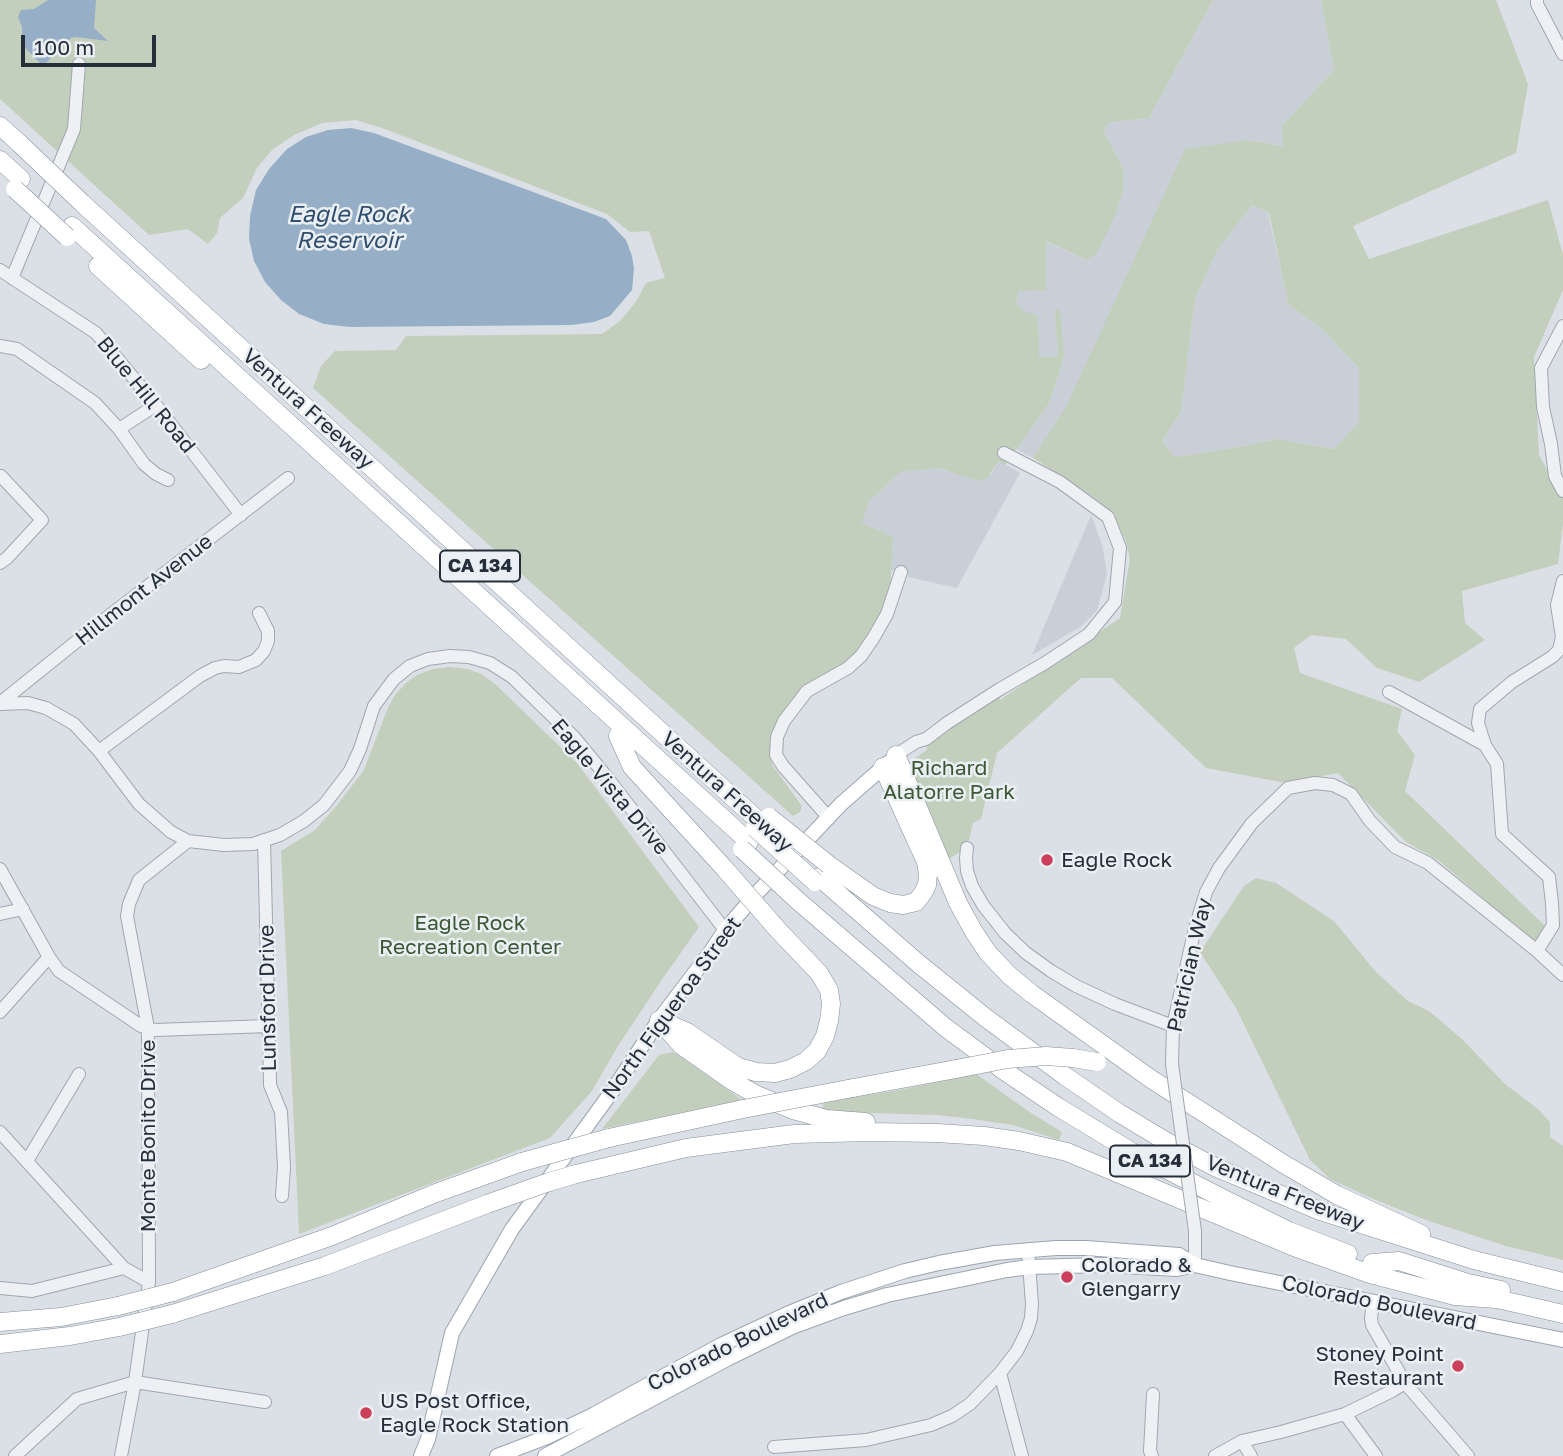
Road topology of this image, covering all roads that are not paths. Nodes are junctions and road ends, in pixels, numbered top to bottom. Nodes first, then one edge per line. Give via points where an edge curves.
1 (1537, 0) edge
2 (1563, 54) edge
3 (79, 64) dead end
4 (0, 126) edge
5 (8, 150) edge
6 (0, 176) edge
7 (18, 184) junction
8 (74, 219) junction
9 (0, 270) edge
10 (136, 275) junction
11 (12, 278) junction
12 (197, 313) junction
13 (1563, 326) edge
14 (0, 346) edge
15 (198, 349) junction
16 (156, 405) junction
17 (119, 429) junction
18 (1004, 453) dead end
19 (1, 476) edge
20 (288, 478) dead end
21 (168, 480) dead end
22 (1563, 491) edge
23 (241, 515) junction
24 (0, 563) edge
25 (901, 572) dead end
26 (1563, 581) edge
27 (259, 613) dead end
28 (1389, 692) dead end
29 (0, 703) edge
30 (618, 736) junction
31 (1485, 745) junction
32 (99, 751) junction
33 (890, 761) junction
34 (829, 818) junction
35 (755, 832) junction
36 (188, 841) junction
37 (264, 841) junction
38 (967, 848) dead end
39 (0, 869) edge
40 (813, 883) junction
41 (23, 909) junction
42 (0, 914) edge
43 (725, 930) junction
44 (1537, 951) junction
45 (49, 957) junction
46 (1563, 975) edge
47 (0, 1012) edge
48 (659, 1020) junction
49 (270, 1026) junction
50 (1173, 1026) junction
51 (148, 1028) junction
52 (79, 1074) dead end
53 (1150, 1079) junction
54 (0, 1132) edge
55 (1019, 1141) junction
56 (27, 1161) junction
57 (282, 1196) dead end
58 (1390, 1233) junction
59 (1028, 1250) junction
60 (1474, 1260) junction
61 (1372, 1263) junction
62 (1195, 1265) junction
63 (1030, 1267) junction
64 (124, 1268) junction
65 (884, 1278) junction
66 (149, 1282) junction
67 (1563, 1282) edge
68 (0, 1288) edge
69 (1563, 1292) edge
70 (887, 1294) junction
71 (1496, 1299) junction
72 (1373, 1303) junction
73 (1563, 1304) edge
74 (1563, 1314) edge
75 (789, 1320) junction
76 (0, 1322) edge
77 (1563, 1340) edge
78 (0, 1345) edge
79 (1000, 1373) junction
80 (135, 1382) junction
81 (1405, 1383) junction
82 (1153, 1394) dead end
83 (265, 1402) dead end
84 (1345, 1414) junction
85 (548, 1437) junction
86 (1242, 1441) junction
87 (774, 1447) dead end
88 (550, 1454) edge
89 (15, 1456) edge
90 (121, 1456) edge
91 (421, 1456) edge
92 (497, 1456) edge
93 (1022, 1456) edge
94 (1152, 1456) edge
95 (1215, 1456) edge
96 (1251, 1456) edge
97 (1376, 1456) edge
98 (1468, 1456) edge

1 - 2 street
3 - 11 street via 74,129
4 - 5 highway, Ventura Freeway / CA 134
5 - 7 highway
5 - 8 highway, Ventura Freeway / CA 134, bridge
6 - 7 highway, Ventura Freeway / CA 134
7 - 8 highway, Ventura Freeway / CA 134, bridge
8 - 10 highway, Ventura Freeway / CA 134
8 - 10 highway, Ventura Freeway / CA 134
9 - 11 street, Blue Hill Road
10 - 12 highway, Ventura Freeway / CA 134
10 - 15 highway, Ventura Freeway / CA 134
11 - 16 street, Blue Hill Road via 96,332
12 - 35 highway
12 - 35 highway, Ventura Freeway / CA 134 via 673,743
13 - 22 street via 1541,368 1555,476
14 - 17 street via 17,349 67,383 95,403
15 - 30 highway, Ventura Freeway / CA 134
15 - 35 highway
16 - 17 street
16 - 23 street, Blue Hill Road
17 - 21 street via 144,464
18 - 33 street via 1060,482 1108,517 1120,548 1115,602 1089,634
19 - 24 street via 42,520
20 - 23 street, Hillmont Avenue
23 - 29 street, Hillmont Avenue
25 - 34 street via 887,614 861,656 807,691 777,737 776,755 783,766
26 - 31 street via 1557,605 1563,637 1559,650 1480,709 1478,723
27 - 32 street via 268,641 256,660 239,667 215,668 200,676
28 - 31 street
29 - 32 street, Eagle Vista Drive via 47,709 74,724
30 - 35 highway, Ventura Freeway / CA 134
30 - 48 highway, bridge via 632,767 818,973 829,990 831,1004 817,1051 806,1061 775,1073 738,1067 687,1031
31 - 44 street via 1497,764 1502,834 1549,877 1553,925
32 - 36 street, Eagle Vista Drive via 139,804
33 - 34 main road, North Figueroa Street
33 - 40 highway via 926,862 923,893 916,902 903,905
33 - 53 highway via 958,903 989,953 1032,994
34 - 43 main road, North Figueroa Street
35 - 40 highway, bridge
35 - 40 highway, Ventura Freeway / CA 134, bridge
36 - 37 street, Eagle Vista Drive via 224,845
36 - 51 street, Monte Bonito Drive via 139,880 129,904 127,916
37 - 43 street, Eagle Vista Drive via 324,805 350,771 374,706 394,679 428,659 469,657 512,677 574,737
37 - 49 street, Lunsford Drive
38 - 50 street via 972,886 1005,933 1026,953 1076,986
39 - 41 street
40 - 58 highway, Ventura Freeway / CA 134 via 986,1018 1119,1113 1217,1168 1320,1211
40 - 61 highway, Ventura Freeway / CA 134 via 946,1028 1003,1070 1132,1152 1289,1231
41 - 42 street
41 - 45 street
43 - 48 main road, North Figueroa Street
44 - 46 street, Patrician Way
44 - 50 street, Patrician Way via 1428,863 1395,847 1351,794 1315,783 1288,788 1252,823 1206,892
45 - 47 street
45 - 51 street via 59,971
48 - 55 highway via 682,1046 732,1081 793,1110 826,1119 972,1131
48 - 91 main road, North Figueroa Street via 512,1229 452,1333
49 - 51 street
49 - 57 street, Lunsford Drive via 270,1085 281,1112
50 - 62 street, Patrician Way, bridge via 1172,1063 1195,1231
51 - 66 street, Monte Bonito Drive
52 - 56 street
53 - 60 highway via 1337,1195
53 - 76 highway, bridge via 1097,1062 1046,1056 1008,1059 743,1109 522,1162 173,1292 61,1317
54 - 56 street
55 - 71 highway via 1067,1152 1294,1247 1370,1273 1455,1297
55 - 78 highway, bridge via 869,1132 794,1134 686,1148 550,1182 325,1266 172,1314 70,1336
56 - 64 street
58 - 60 highway, Ventura Freeway / CA 134
58 - 69 highway via 1400,1249
59 - 62 main road, Colorado Boulevard via 1109,1248 1179,1255
59 - 63 street
59 - 65 main road, Colorado Boulevard via 939,1263
60 - 67 highway, Ventura Freeway / CA 134
61 - 71 highway, Ventura Freeway / CA 134
61 - 73 highway via 1399,1261 1468,1283
62 - 63 main road, Colorado Boulevard via 1177,1269
62 - 72 main road, Colorado Boulevard
63 - 70 main road, Colorado Boulevard
63 - 79 street via 1031,1318 1017,1351
64 - 66 street
64 - 68 street via 32,1291
65 - 70 main road
65 - 75 main road, Colorado Boulevard via 841,1292
66 - 80 street, Monte Bonito Drive
70 - 75 main road, Colorado Boulevard
71 - 74 highway, Ventura Freeway / CA 134
72 - 77 main road, Colorado Boulevard
72 - 81 street via 1372,1325
75 - 85 main road, Colorado Boulevard via 721,1345
75 - 88 main road, Colorado Boulevard via 727,1359
79 - 87 street via 970,1404 931,1425 866,1440
79 - 93 street
80 - 83 street
80 - 89 street via 76,1399
80 - 90 street, Monte Bonito Drive
81 - 84 street
81 - 98 street
82 - 94 street
84 - 86 street
84 - 97 street
85 - 88 main road
85 - 92 main road, Colorado Boulevard
86 - 95 street
86 - 96 street

